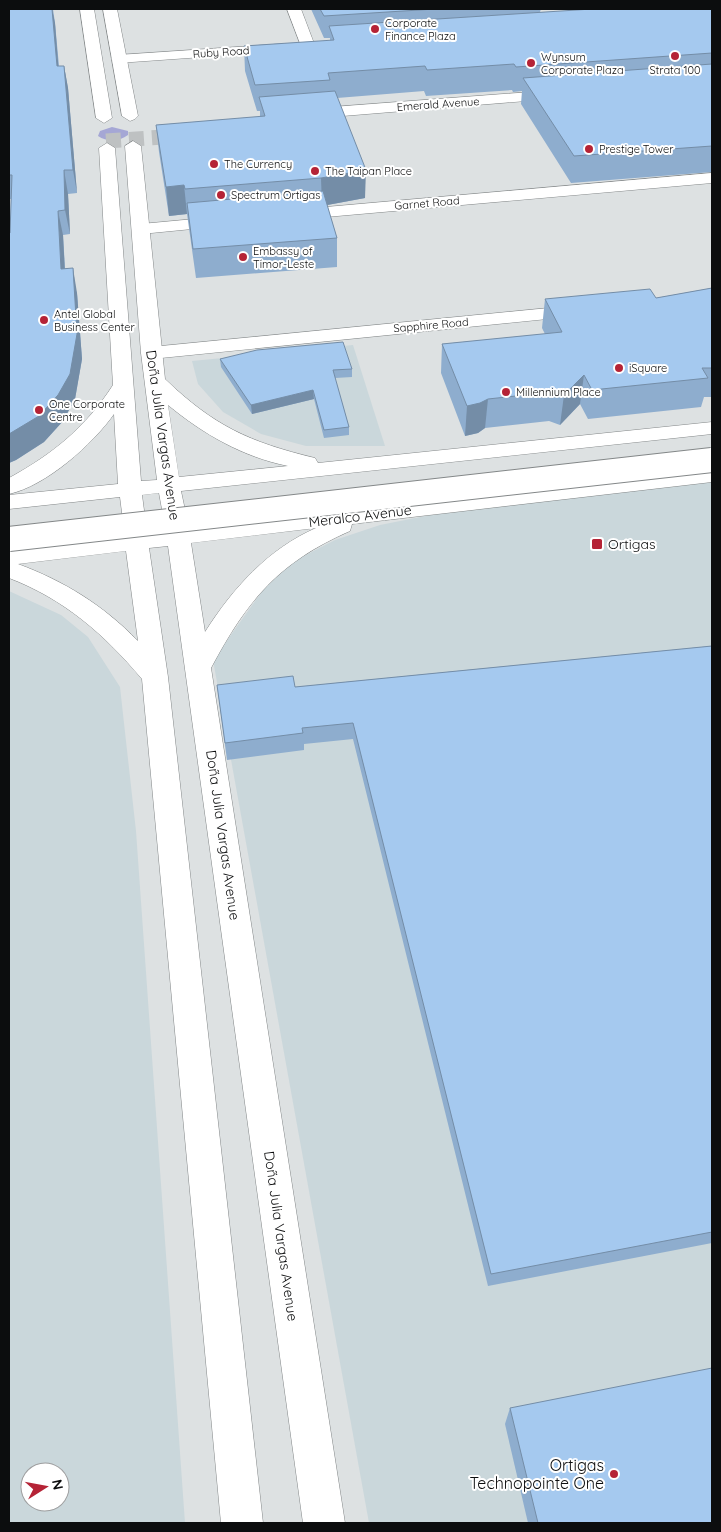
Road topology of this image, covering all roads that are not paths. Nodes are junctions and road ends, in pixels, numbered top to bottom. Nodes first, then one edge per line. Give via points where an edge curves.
1 (294, 9) edge
2 (112, 10) edge
3 (84, 12) edge
4 (118, 58) junction
5 (571, 100) edge
6 (130, 116) dead end
7 (104, 118) dead end
8 (297, 120) edge
9 (133, 146) dead end
10 (107, 148) dead end
11 (712, 178) edge
12 (275, 217) edge
13 (246, 220) edge
14 (142, 229) junction
15 (595, 310) edge
16 (151, 353) junction
17 (155, 381) junction
18 (124, 383) junction
19 (712, 428) edge
20 (712, 444) edge
21 (712, 460) edge
22 (375, 465) junction
23 (712, 475) edge
24 (169, 486) junction
25 (9, 487) edge
26 (130, 490) junction
27 (9, 502) edge
28 (397, 511) junction
29 (9, 520) edge
30 (177, 528) junction
31 (136, 532) junction
32 (9, 537) edge
33 (9, 557) edge
34 (9, 569) edge
35 (198, 668) junction
36 (155, 677) junction
37 (242, 1523) edge
38 (324, 1523) edge

1 - 4 main road, Ruby Road via 313,46
2 - 4 main road
3 - 7 main road
4 - 6 main road
5 - 8 main road, Emerald Avenue
9 - 14 main road, Doña Julia Vargas Avenue
10 - 18 main road
11 - 12 main road, Garnet Road
13 - 14 main road
14 - 16 main road, Doña Julia Vargas Avenue
15 - 16 main road, Sapphire Road
16 - 17 main road, Doña Julia Vargas Avenue
17 - 22 main road via 199,420 257,452 312,463
17 - 24 main road, Doña Julia Vargas Avenue
18 - 25 main road via 107,412 85,438 52,463
18 - 26 main road
19 - 22 main road
20 - 29 main road
21 - 32 main road, Meralco Avenue, bridge
22 - 24 main road
22 - 28 main road via 357,475 352,482 352,491 358,499 370,505
23 - 28 main road, Meralco Avenue
24 - 26 main road
24 - 30 main road, Doña Julia Vargas Avenue
26 - 27 main road
26 - 31 main road
28 - 30 main road, Meralco Avenue via 348,517 334,509 305,506
28 - 35 main road via 322,534 267,570 230,613
30 - 31 main road
30 - 35 main road, Doña Julia Vargas Avenue
31 - 32 main road
31 - 33 main road
31 - 36 main road
34 - 36 main road via 66,593 90,609
35 - 38 main road, Doña Julia Vargas Avenue
36 - 37 main road

